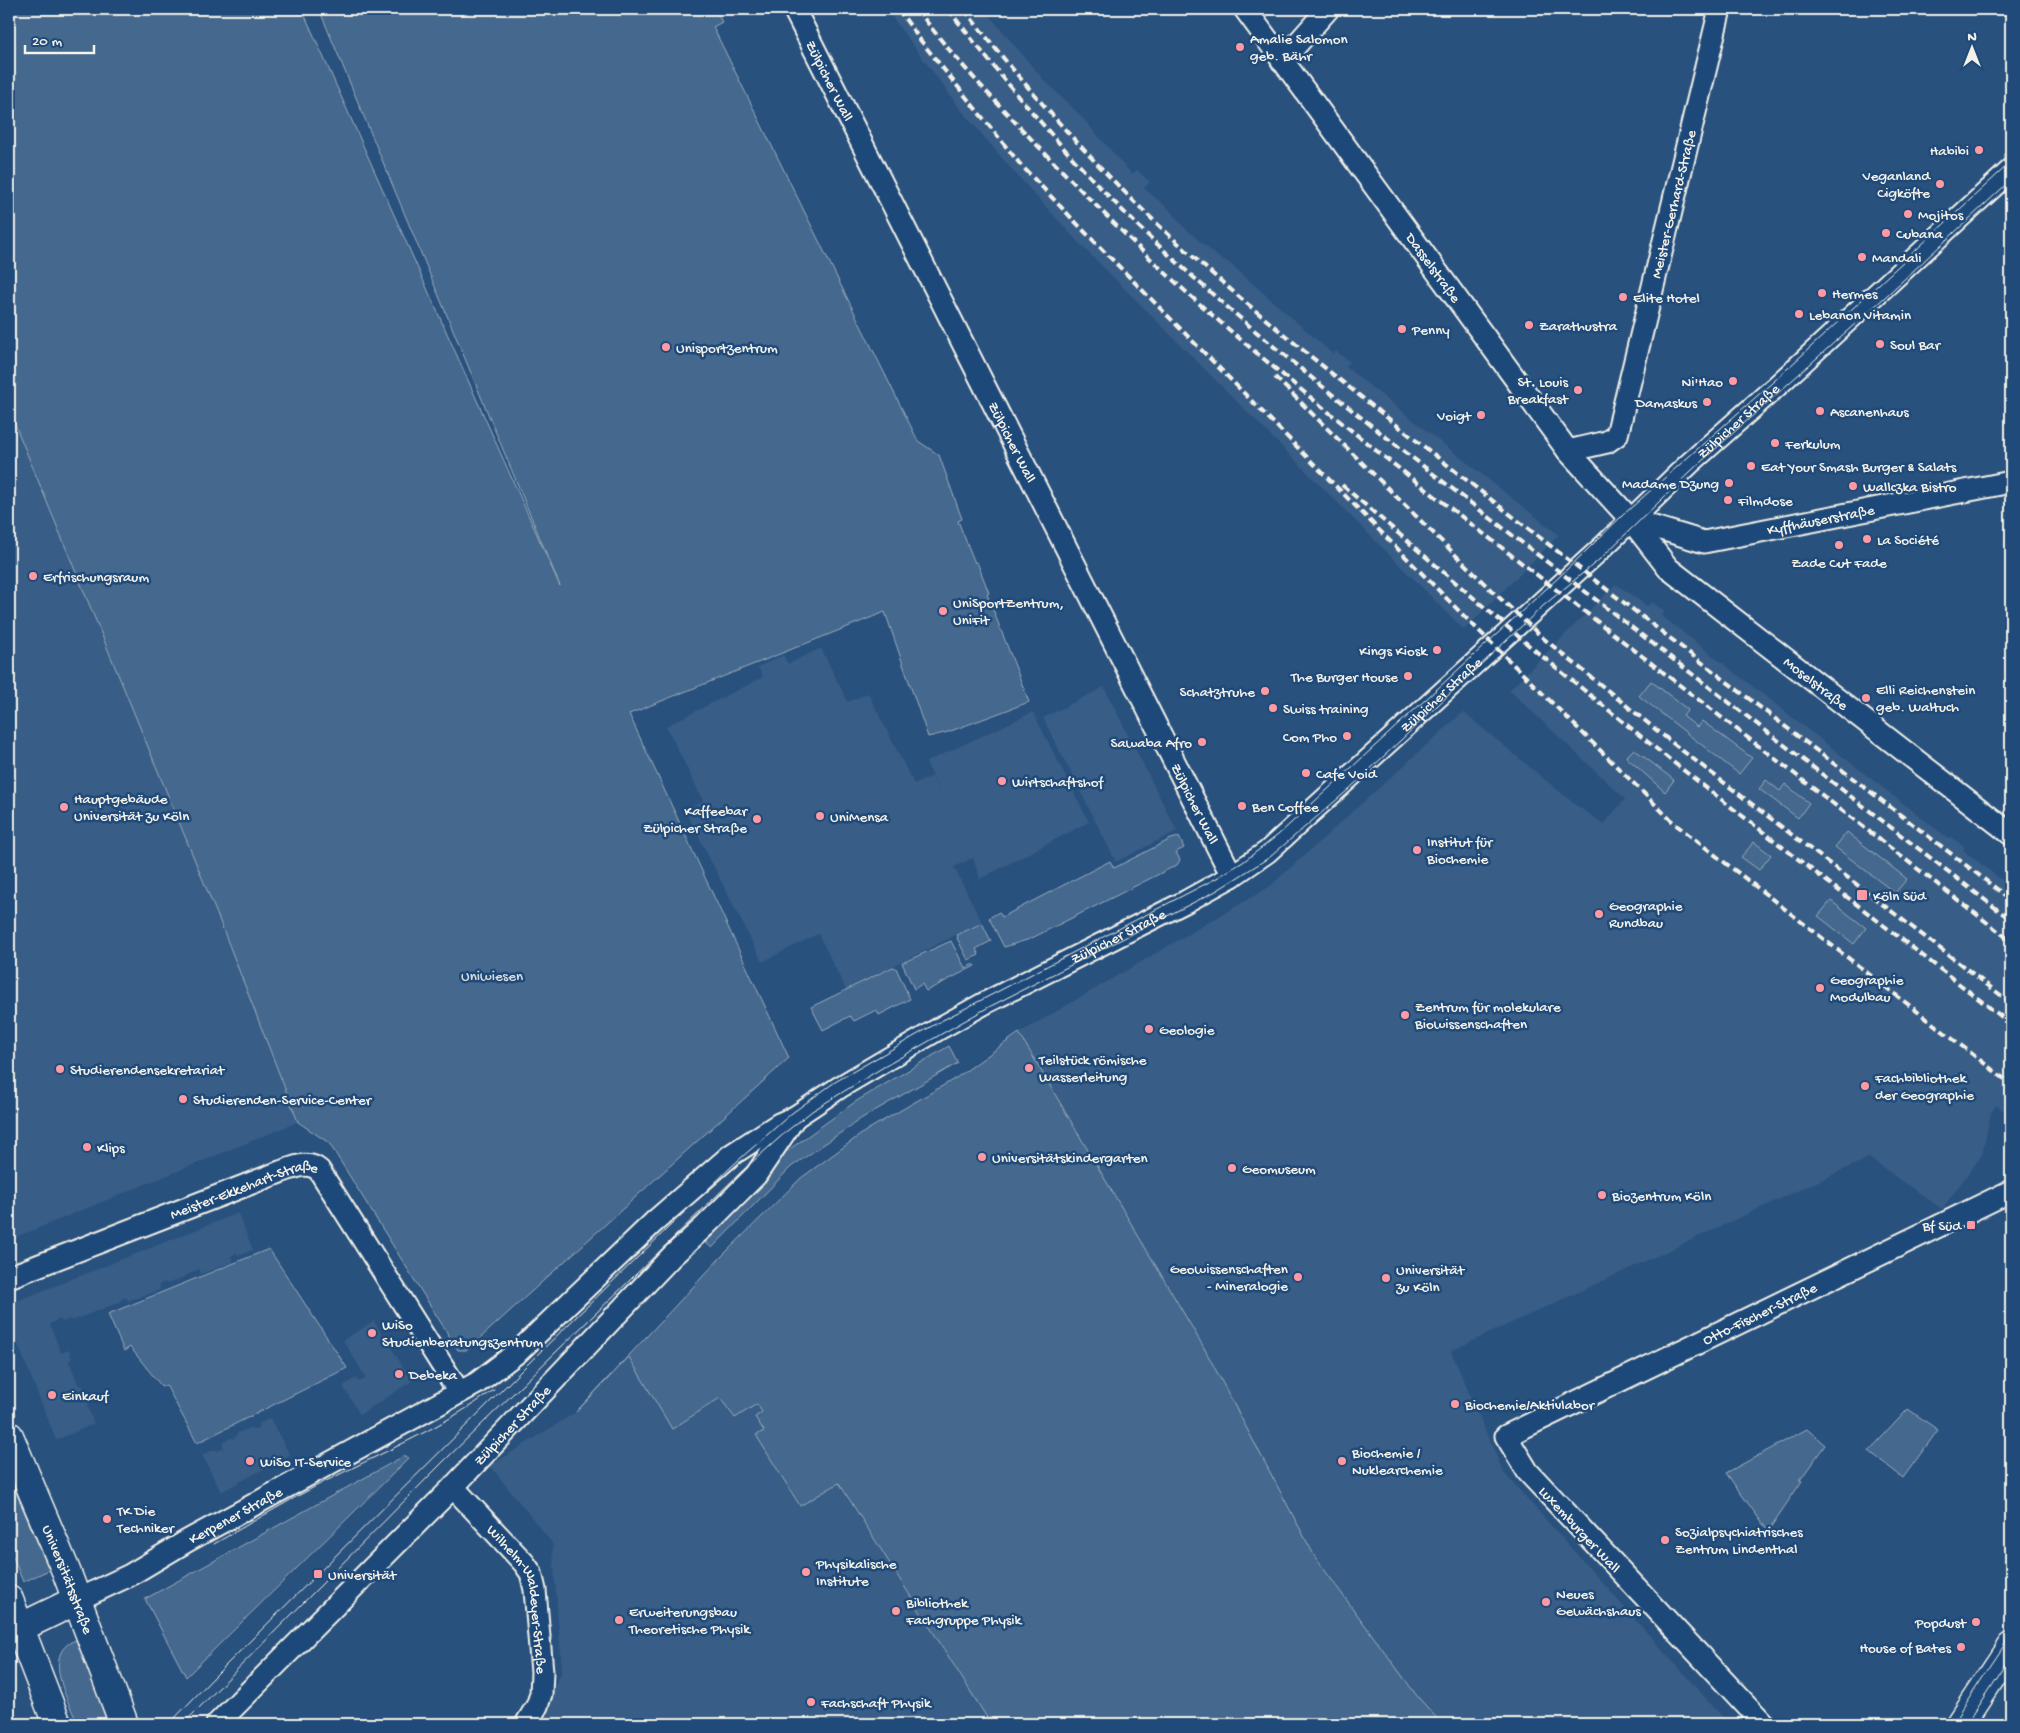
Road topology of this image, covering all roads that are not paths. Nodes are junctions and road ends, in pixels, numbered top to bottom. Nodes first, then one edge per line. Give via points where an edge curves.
1 (794, 9) edge
2 (1245, 9) edge
3 (1328, 9) edge
4 (1720, 9) edge
5 (1282, 61) junction
6 (2011, 170) edge
7 (1568, 451) junction
8 (2011, 482) edge
9 (1631, 520) junction
10 (2011, 834) edge
11 (1232, 876) junction
12 (795, 1117) junction
13 (2011, 1191) edge
14 (9, 1277) edge
15 (459, 1392) junction
16 (9, 1436) edge
17 (1506, 1436) joint
18 (453, 1487) junction
19 (9, 1600) edge
20 (77, 1600) junction
21 (14, 1630) edge
22 (2011, 1647) edge
23 (57, 1724) edge
24 (124, 1724) edge
25 (217, 1724) edge
26 (526, 1724) edge
27 (1764, 1724) edge
28 (1960, 1724) edge

1 - 11 street, Zülpicher Wall
2 - 5 street, Dasselstraße
3 - 5 street
4 - 7 street, Meister-Gerhard-Straße via 1617,435 1607,442
5 - 7 street, Dasselstraße
6 - 9 street, Zülpicher Straße
7 - 9 street, Dasselstraße
8 - 9 street, Kyffhäuserstraße via 1704,542
9 - 10 street, Moselstraße via 1668,568
9 - 11 street, Zülpicher Straße via 1305,819 1267,852
11 - 12 street, Zülpicher Straße via 985,1003 848,1082
12 - 15 street, Zülpicher Straße via 731,1154 654,1222 519,1351 499,1368
12 - 18 street, Zülpicher Straße via 756,1175 672,1256
13 - 17 street, Otto-Fischer-Straße
14 - 15 street, Meister-Ekkehart-Straße via 280,1172 312,1165 320,1170
15 - 20 street, Kerpener Straße via 130,1575
16 - 20 main road, Universitätsstraße
17 - 27 street, Luxemburger Wall via 1528,1472
18 - 25 street, Zülpicher Straße
18 - 26 street, Wilhelm-Waldeyer-Straße via 531,1573 542,1672 538,1706
19 - 21 main road
20 - 21 main road, Kerpener Straße
20 - 24 main road, Universitätsstraße
21 - 23 main road
22 - 28 main road

